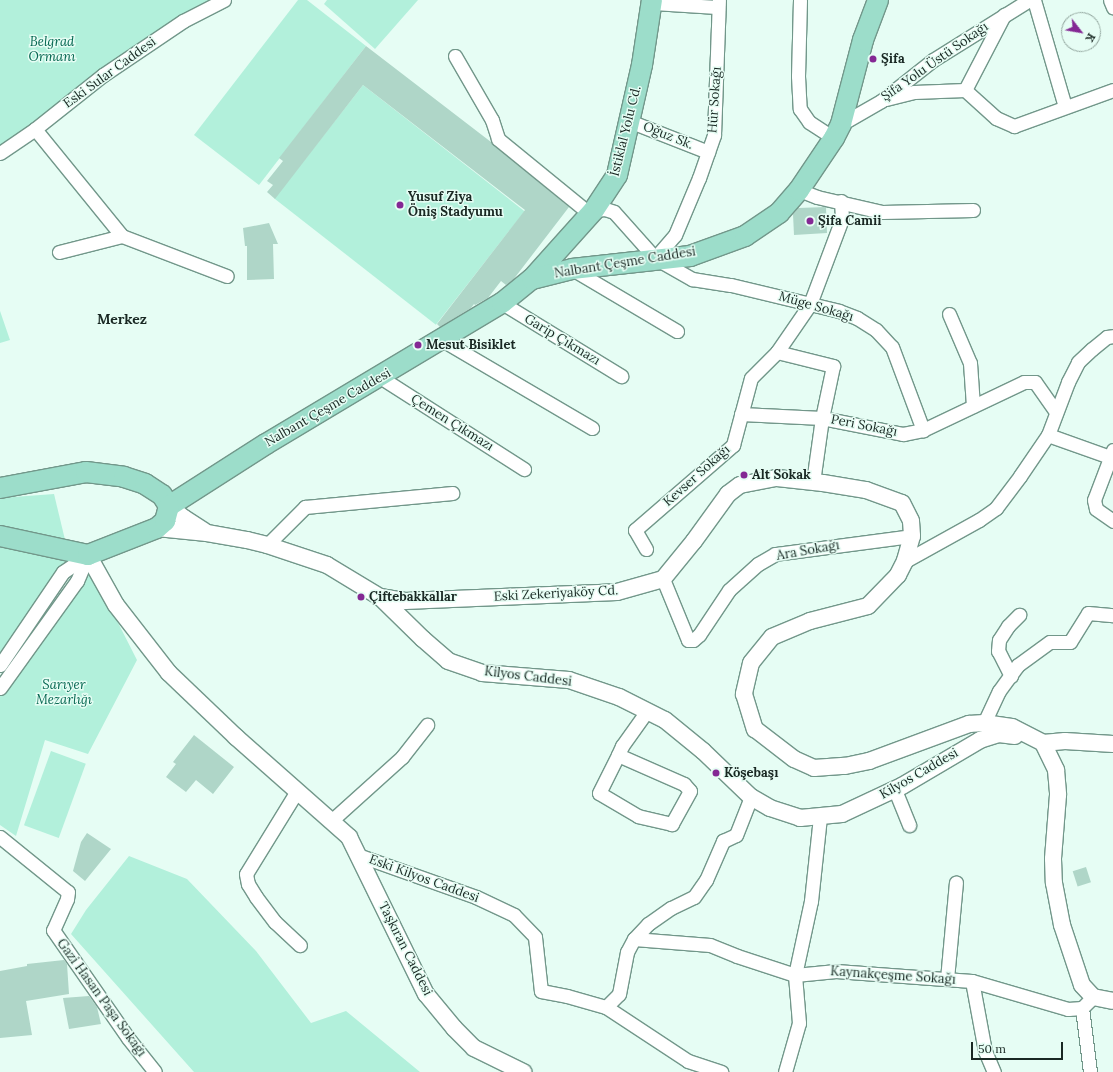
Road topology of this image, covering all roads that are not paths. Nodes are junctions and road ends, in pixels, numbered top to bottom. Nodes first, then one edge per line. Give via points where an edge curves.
1 (224, 0) edge
2 (800, 0) edge
3 (878, 0) edge
4 (1029, 0) edge
5 (1034, 0) edge
6 (1110, 0) edge
7 (652, 1) edge
8 (718, 4) edge
9 (1113, 7) edge
10 (1004, 15) junction
11 (455, 56) dead end
12 (965, 90) junction
13 (1113, 90) edge
14 (880, 101) junction
15 (1065, 107) junction
16 (629, 120) junction
17 (36, 129) junction
18 (838, 131) junction
19 (708, 152) junction
20 (0, 153) edge
21 (799, 190) junction
22 (841, 201) junction
23 (973, 210) dead end
24 (592, 212) junction
25 (122, 236) junction
26 (568, 238) junction
27 (59, 252) dead end
28 (690, 256) junction
29 (655, 258) junction
30 (572, 269) junction
31 (227, 276) dead end
32 (532, 279) junction
33 (692, 279) junction
34 (502, 304) junction
35 (810, 304) junction
36 (949, 314) dead end
37 (677, 331) dead end
38 (1113, 336) edge
39 (442, 340) junction
40 (777, 352) junction
41 (621, 376) dead end
42 (380, 377) junction
43 (973, 406) junction
44 (1056, 412) junction
45 (741, 414) junction
46 (822, 418) junction
47 (592, 428) dead end
48 (923, 430) junction
49 (1048, 435) junction
50 (1112, 453) edge
51 (524, 469) dead end
52 (813, 482) junction
53 (0, 488) edge
54 (452, 493) dead end
55 (169, 506) junction
56 (1113, 521) edge
57 (157, 528) junction
58 (207, 533) junction
59 (0, 536) edge
60 (912, 536) junction
61 (267, 544) junction
62 (646, 549) dead end
63 (88, 555) junction
64 (905, 561) junction
65 (663, 579) junction
66 (380, 597) junction
67 (1019, 615) dead end
68 (1113, 615) edge
69 (0, 665) edge
70 (1010, 676) junction
71 (0, 688) edge
72 (647, 711) junction
73 (984, 723) junction
74 (427, 725) dead end
75 (1028, 736) junction
76 (1043, 743) junction
77 (1113, 744) edge
78 (618, 755) junction
79 (895, 790) junction
80 (297, 791) junction
81 (751, 797) junction
82 (820, 818) junction
83 (331, 821) junction
84 (909, 824) dead end
85 (0, 837) edge
86 (358, 855) junction
87 (956, 882) dead end
88 (634, 939) junction
89 (300, 946) dead end
90 (795, 975) junction
91 (947, 979) junction
92 (972, 981) junction
93 (1094, 997) junction
94 (1113, 1001) edge
95 (606, 1007) junction
96 (1082, 1008) junction
97 (155, 1072) edge
98 (523, 1072) edge
99 (721, 1072) edge
100 (784, 1072) edge
101 (994, 1072) edge
102 (1090, 1072) edge

1 - 17 street, Eski Sular Caddesi via 183,21 109,71
2 - 18 street via 800,109 809,122
3 - 18 main road, Nalbant Çeşme Caddesi via 863,40
4 - 10 street, Şifa Yolu Üstü Sokağı
5 - 15 street
6 - 9 street
7 - 8 street
7 - 16 main road, İstiklal Yolu Cd. via 642,65
8 - 19 street, Hür Sokağı via 714,135
10 - 12 street
10 - 14 street, Şifa Yolu Üstü Sokağı via 933,60
11 - 24 street via 492,120 498,139
12 - 14 street via 914,92
12 - 15 street via 996,118 1014,126
13 - 15 street
14 - 18 street, Şifa Yolu Üstü Sokağı
16 - 19 street, Oğuz Sk.
16 - 24 main road, İstiklal Yolu Cd. via 617,175
17 - 20 street, Eski Sular Caddesi
17 - 25 street
18 - 21 main road, Nalbant Çeşme Caddesi
19 - 29 street, Hür Sokağı via 675,234
21 - 22 street via 817,197
21 - 28 main road, Nalbant Çeşme Caddesi via 779,213 745,236
22 - 23 street via 882,212
22 - 35 street, Kevser Sokağı via 842,219
24 - 26 main road, İstiklal Yolu Cd.
24 - 29 street, Müge Sokağı via 605,209 614,212
25 - 27 street
25 - 31 street
26 - 30 main road via 563,248 564,261
26 - 32 main road, İstiklal Yolu Cd.
28 - 29 main road, Nalbant Çeşme Caddesi
28 - 33 street
29 - 30 main road, Nalbant Çeşme Caddesi
29 - 33 street, Müge Sokağı
30 - 32 main road, Nalbant Çeşme Caddesi
30 - 37 street
32 - 34 main road, Nalbant Çeşme Caddesi
33 - 35 street, Müge Sokağı via 731,285
34 - 39 main road, Nalbant Çeşme Caddesi
34 - 41 street, Garip Çıkmazı
35 - 40 street, Kevser Sokağı
35 - 48 street, Müge Sokağı via 857,318 876,330 892,347
36 - 43 street via 970,363
38 - 44 street via 1107,337 1078,362
39 - 42 main road, Nalbant Çeşme Caddesi
39 - 47 street
40 - 45 street, Kevser Sokağı via 752,378
40 - 46 street via 833,366
42 - 51 street, Çemen Çıkmazı
42 - 55 main road, Nalbant Çeşme Caddesi via 266,444
43 - 44 street, Peri Sokağı via 1024,382 1035,382
43 - 48 street, Peri Sokağı
44 - 49 street
45 - 46 street, Peri Sokağı
45 - 62 street, Kevser Sokağı via 733,445 635,530
46 - 48 street, Peri Sokağı via 903,434
46 - 52 street
49 - 50 street
49 - 64 street via 996,508
50 - 56 street via 1094,500 1096,509
52 - 60 street via 866,490 902,503 911,521
52 - 65 street via 777,478 740,485 728,494
53 - 55 main road via 86,472 124,477 146,484 162,495
54 - 61 street via 305,507
55 - 57 main road via 164,521
55 - 58 street
57 - 58 street, Kilyos Caddesi
57 - 63 main road
58 - 61 street, Kilyos Caddesi
59 - 63 main road
60 - 64 street
60 - 65 street, Ara Sokağı via 775,554 758,564 729,590 693,640 688,640
61 - 66 street, Kilyos Caddesi via 327,565
63 - 69 street via 63,572
63 - 71 street via 78,581
63 - 80 street, Eski Kilyos Caddesi via 116,605 169,673
64 - 73 street via 898,575 868,606 810,621 772,637 751,663 744,694 755,729 794,759 814,768 869,761 969,724
65 - 66 street, Eski Zekeriyaköy Cd. via 617,592 405,601
66 - 72 street, Kilyos Caddesi via 448,661 482,673 569,680 619,697
67 - 70 street via 999,640 998,652
68 - 70 street via 1088,613 1070,642 1050,642 1018,665
70 - 73 street via 999,691
72 - 78 street
72 - 81 street, Kilyos Caddesi via 665,720 698,747
73 - 75 street via 1012,727
74 - 83 street via 402,757
75 - 76 street, Kilyos Caddesi
75 - 79 street, Kilyos Caddesi via 999,734 980,740
76 - 77 street via 1065,741
76 - 93 street via 1056,770 1058,796 1053,859 1054,883 1062,925 1076,972 1082,985
78 - 78 street via 599,794 638,816 672,824 690,791 684,784
79 - 82 street, Kilyos Caddesi via 842,814
79 - 84 street
80 - 83 street, Eski Kilyos Caddesi
80 - 89 street via 246,874 248,884 256,897 275,922
81 - 82 street, Kilyos Caddesi via 770,808 800,818
81 - 88 street via 736,836 723,841 706,880 694,897 671,908 648,924
82 - 90 street via 811,902
83 - 86 street, Eski Kilyos Caddesi via 349,837
85 - 97 street, Gazi Hasan Paşa Sokağı via 68,892 53,930 128,1038
86 - 95 street, Eski Kilyos Caddesi via 476,897 514,915 535,937 541,991
86 - 98 street, Taşkıran Caddesi via 426,994 474,1048
87 - 91 street
88 - 90 street, Kaynakçeşme Sokağı via 710,945
88 - 95 street via 627,952 619,994
90 - 91 street, Kaynakçeşme Sokağı via 836,971
90 - 100 street via 799,1023
91 - 92 street, Kaynakçeşme Sokağı
92 - 96 street, Kaynakçeşme Sokağı via 1068,1009
92 - 101 street via 985,1051
93 - 94 street
93 - 96 street
95 - 99 street, Eski Kilyos Caddesi via 688,1061
96 - 102 street

